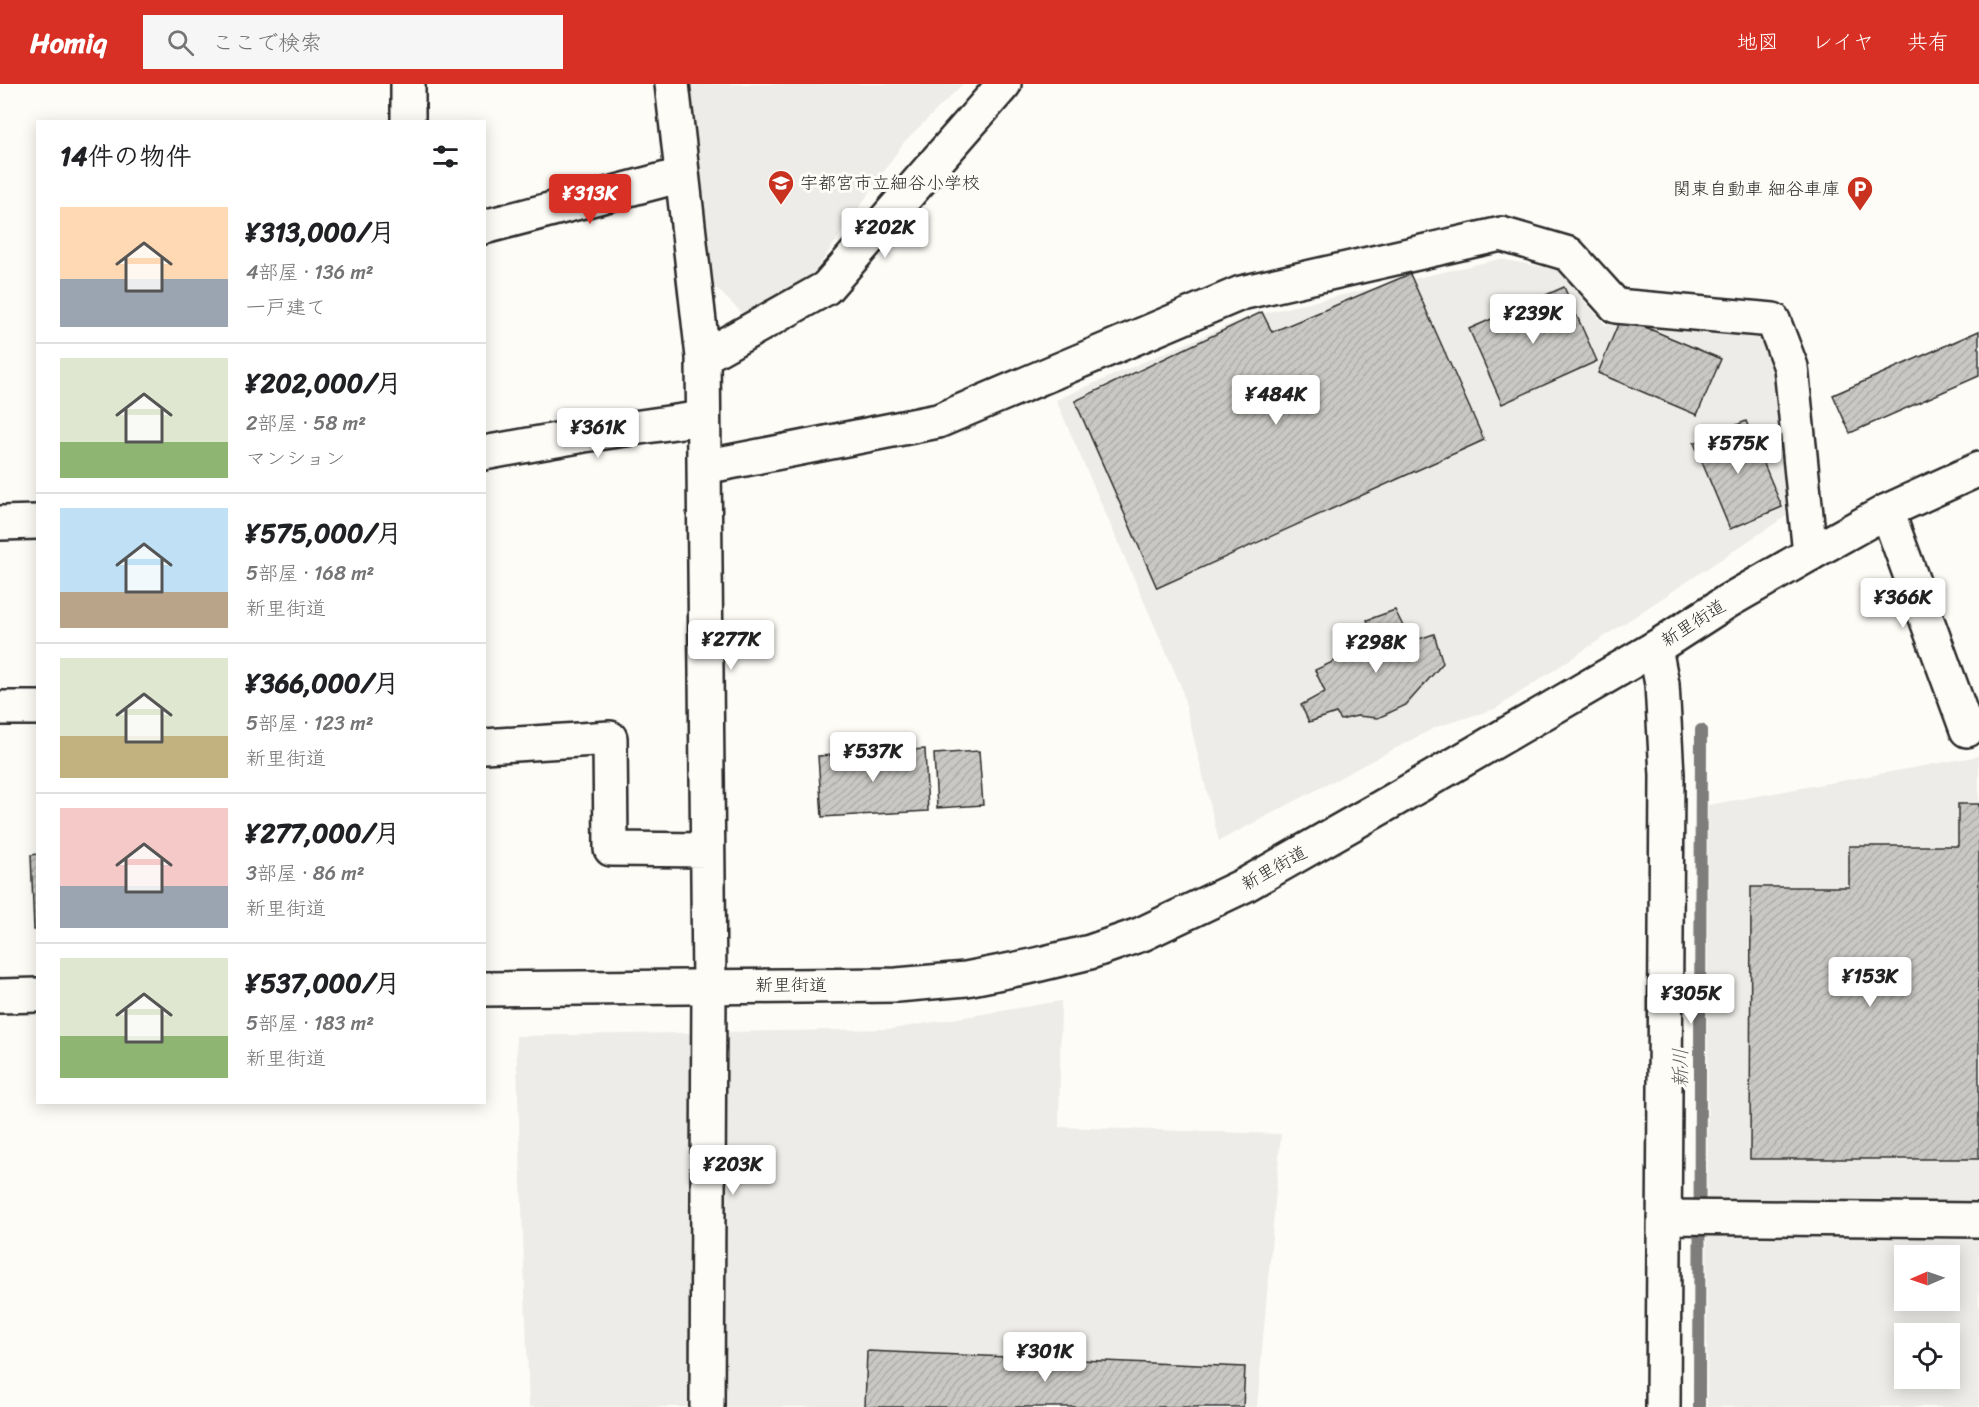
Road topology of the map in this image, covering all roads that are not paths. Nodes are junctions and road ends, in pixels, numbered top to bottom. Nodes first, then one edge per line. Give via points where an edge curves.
1 (408, 84) edge
2 (672, 84) edge
3 (1004, 84) edge
4 (408, 120) edge
5 (682, 175) junction
6 (486, 226) edge
7 (703, 357) junction
8 (703, 418) junction
9 (486, 453) edge
10 (704, 467) junction
11 (1979, 469) edge
12 (1887, 511) junction
13 (0, 522) edge
14 (36, 522) edge
15 (1810, 554) junction
16 (1655, 648) junction
17 (0, 708) edge
18 (36, 708) edge
19 (1967, 730) dead end
20 (486, 746) edge
21 (707, 850) junction
22 (709, 986) junction
23 (486, 989) edge
24 (36, 995) edge
25 (0, 996) edge
26 (1664, 1217) junction
27 (1979, 1220) edge
28 (706, 1407) edge
29 (1663, 1407) edge

1 - 4 street
2 - 5 street
3 - 7 street via 826,288
5 - 6 street
5 - 7 street
7 - 8 street
8 - 9 street
8 - 10 street
10 - 15 street via 938,421 1241,293 1501,234 1569,254 1616,306 1773,320 1791,367
10 - 21 street
11 - 12 street, 新里街道
12 - 15 street, 新里街道
12 - 19 street
13 - 14 street
15 - 16 street, 新里街道
16 - 22 street, 新里街道 via 1245,885 1142,933 1090,952 966,979 897,985
16 - 26 street via 1663,694 1667,775
17 - 18 street
20 - 21 street via 610,738 612,849
21 - 22 street
22 - 23 street, 新里街道
22 - 28 street
24 - 25 street
26 - 27 street
26 - 29 street

